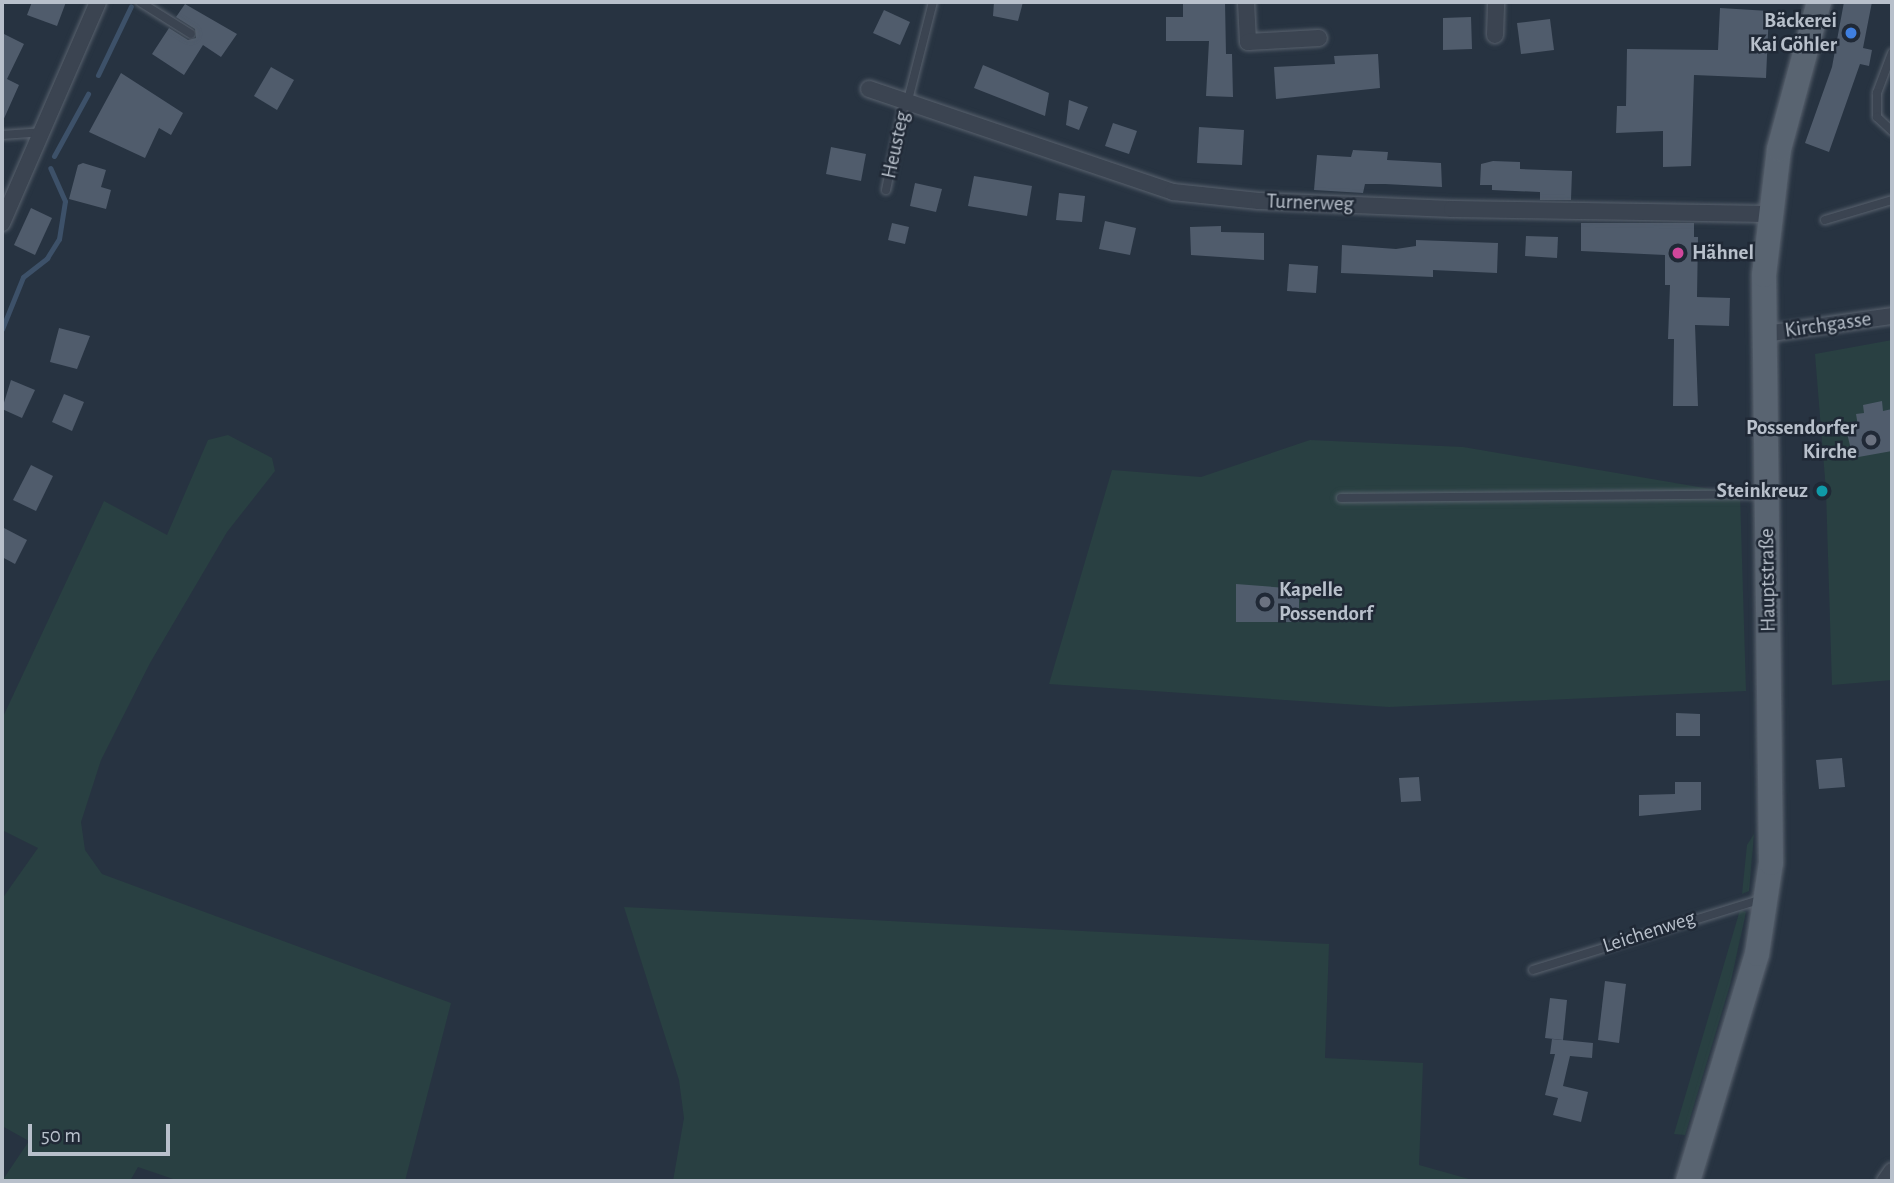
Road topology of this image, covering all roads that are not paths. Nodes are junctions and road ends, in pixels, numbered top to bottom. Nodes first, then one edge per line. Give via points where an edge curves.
1 (98, 2) edge
2 (140, 2) edge
3 (933, 2) edge
4 (1246, 2) edge
5 (1496, 2) edge
6 (1819, 2) edge
7 (191, 34) dead end
8 (1494, 35) dead end
9 (1319, 37) dead end
10 (1892, 53) edge
11 (869, 89) dead end
12 (906, 100) junction
13 (1892, 131) edge
14 (44, 132) junction
15 (2, 135) edge
16 (886, 190) dead end
17 (1892, 200) edge
18 (1768, 214) junction
19 (1825, 220) dead end
20 (2, 223) edge
21 (1892, 316) edge
22 (1765, 334) junction
23 (1767, 494) junction
24 (1341, 498) dead end
25 (1766, 898) junction
26 (1532, 970) dead end
27 (1892, 1171) edge
28 (1688, 1181) edge
29 (1885, 1181) edge

1 - 14 street
2 - 7 lane
3 - 12 lane, Heusteg
4 - 9 street via 1248,42
5 - 8 street
6 - 18 main road, Hauptstraße via 1779,149
10 - 13 lane via 1877,93 1877,117
11 - 12 street, Turnerweg
12 - 16 lane, Heusteg
12 - 18 street, Turnerweg via 1173,192 1259,201 1466,209
14 - 15 lane
14 - 20 street
17 - 19 lane
18 - 22 main road, Hauptstraße
21 - 22 street, Kirchgasse
22 - 23 main road, Hauptstraße
23 - 24 lane
23 - 25 main road, Hauptstraße via 1772,825
25 - 26 lane, Leichenweg
25 - 28 main road, Hauptstraße via 1757,954
27 - 29 street

